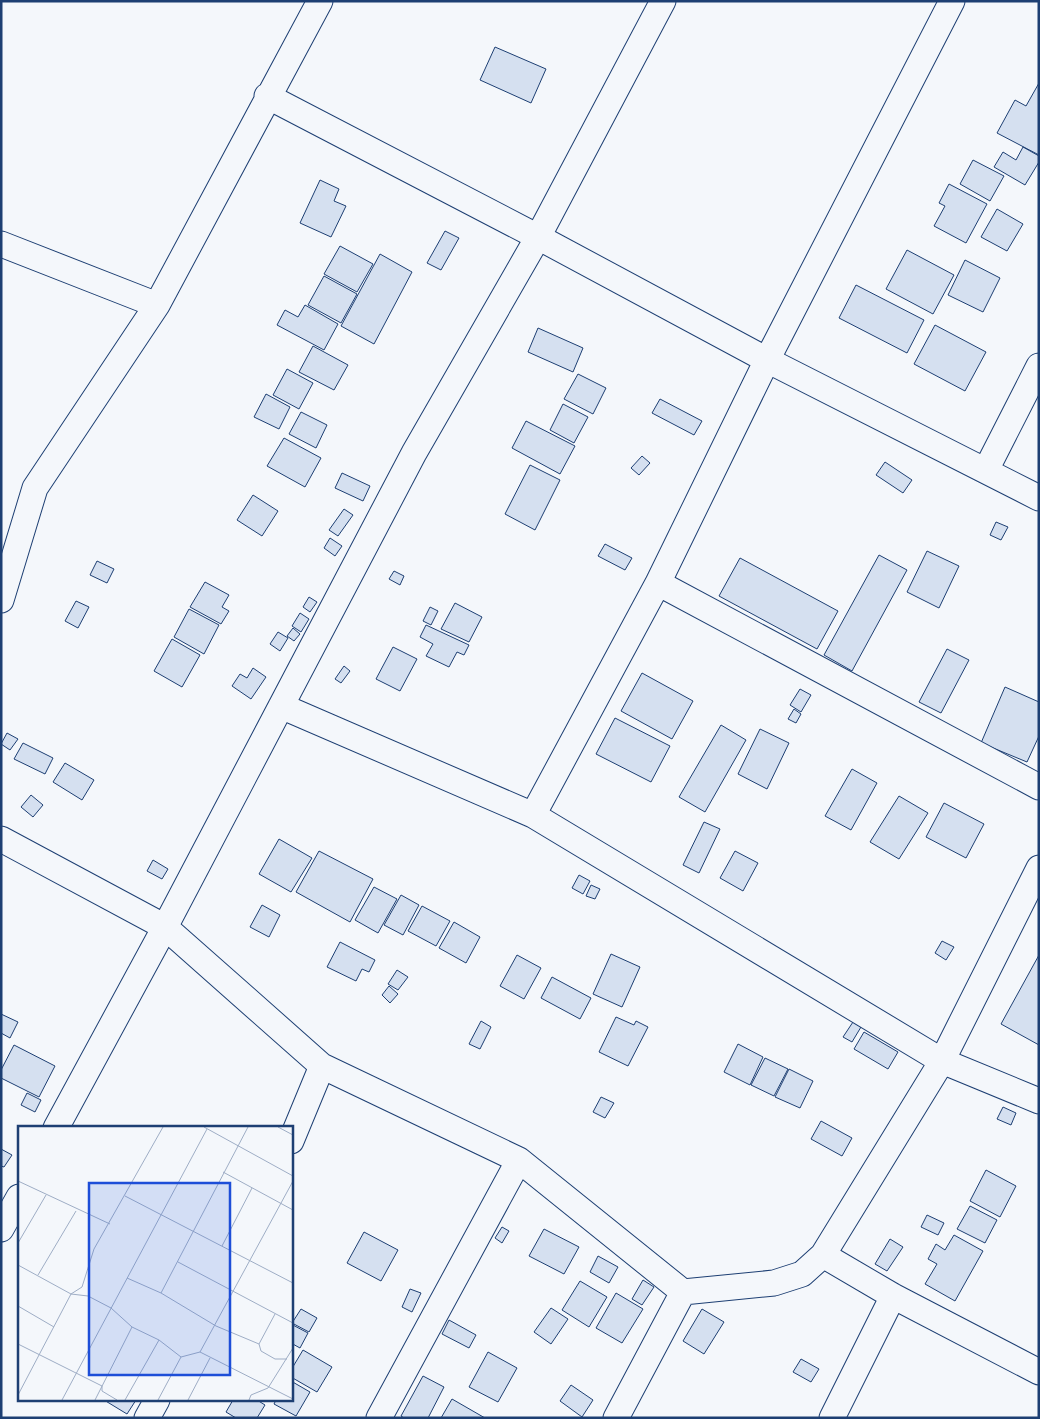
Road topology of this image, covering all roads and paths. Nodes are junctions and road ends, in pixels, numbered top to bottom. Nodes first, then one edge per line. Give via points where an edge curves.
1 (320, 1) edge
2 (663, 1) edge
3 (952, 1) edge
4 (267, 96) junction
5 (538, 237) junction
6 (1, 244) edge
7 (157, 304) junction
8 (767, 360) junction
9 (1039, 366) edge
10 (986, 470) junction
11 (1039, 498) edge
12 (658, 582) junction
13 (1, 600) edge
14 (281, 706) junction
15 (1039, 787) edge
16 (533, 815) junction
17 (1, 839) edge
18 (1039, 868) edge
19 (165, 927) junction
20 (942, 1061) junction
21 (322, 1066) junction
22 (1039, 1101) edge
23 (57, 1126) edge
24 (292, 1138) edge
25 (519, 1160) junction
26 (18, 1199) edge
27 (1, 1229) edge
28 (823, 1255) junction
29 (683, 1292) junction
30 (893, 1296) junction
31 (1039, 1372) edge
32 (156, 1402) edge
33 (147, 1418) edge
34 (379, 1418) edge
35 (616, 1418) edge
36 (832, 1418) edge

1 - 4 street
2 - 5 street
3 - 8 street
4 - 5 street
4 - 7 street
5 - 8 street
5 - 14 street via 414,452
6 - 7 street
7 - 13 street via 35,488
8 - 10 street
8 - 12 street
9 - 10 street
10 - 11 street
12 - 15 street
12 - 16 street
14 - 16 street
14 - 19 street
16 - 20 street
17 - 19 street
18 - 20 street
19 - 21 street
19 - 23 street
20 - 22 street
20 - 28 street
21 - 24 street
21 - 25 street
25 - 29 street
25 - 34 street
26 - 27 street
28 - 29 street via 802,1274 774,1283
28 - 30 street
29 - 35 street
30 - 31 street
30 - 36 street
32 - 33 street

